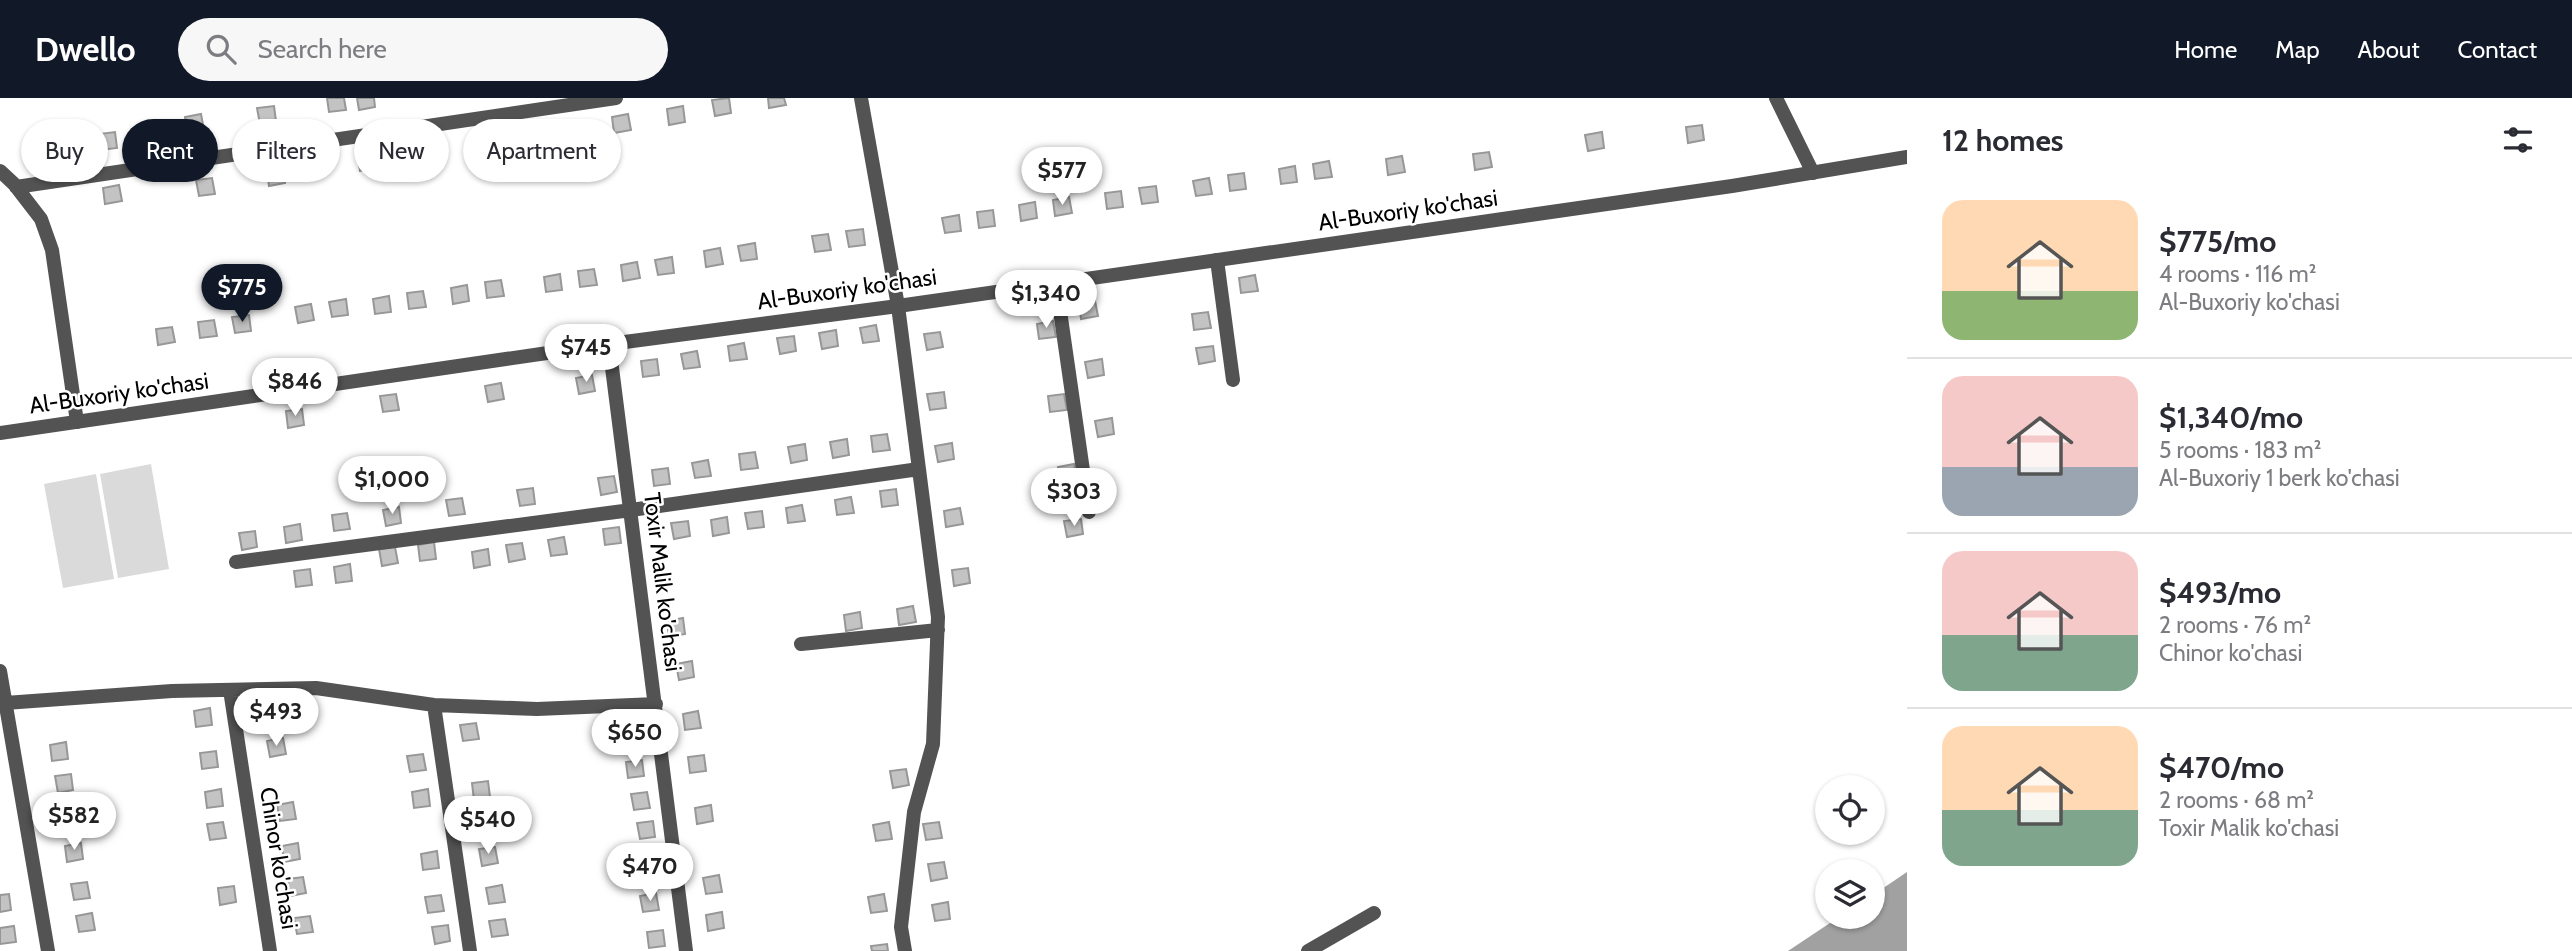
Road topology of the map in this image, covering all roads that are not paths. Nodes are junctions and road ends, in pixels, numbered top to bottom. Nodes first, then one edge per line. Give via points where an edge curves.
1 (616, 98) edge
2 (861, 98) edge
3 (1776, 98) edge
4 (1907, 157) edge
5 (0, 171) edge
6 (1813, 173) junction
7 (16, 187) junction
8 (1217, 260) junction
9 (1056, 283) junction
10 (898, 306) junction
11 (609, 344) junction
12 (1233, 380) dead end
13 (78, 422) junction
14 (0, 433) edge
15 (919, 468) junction
16 (631, 510) junction
17 (1089, 512) dead end
18 (236, 562) dead end
19 (938, 630) junction
20 (801, 644) dead end
21 (0, 671) edge
22 (230, 690) junction
23 (5, 702) junction
24 (656, 704) junction
25 (434, 705) junction
26 (1374, 913) dead end
27 (48, 951) edge
28 (270, 951) edge
29 (470, 951) edge
30 (686, 951) edge
31 (905, 951) edge
32 (1308, 951) edge

1 - 7 street
2 - 10 street
3 - 6 street
4 - 6 street, Al-Buxoriy ko'chasi
5 - 7 street
6 - 8 street, Al-Buxoriy ko'chasi
7 - 13 street via 41,219 51,250
8 - 9 street, Al-Buxoriy ko'chasi
8 - 12 street
9 - 10 street, Al-Buxoriy ko'chasi
9 - 17 street
10 - 11 street, Al-Buxoriy ko'chasi
10 - 15 street
11 - 13 street, Al-Buxoriy ko'chasi
11 - 16 street, Toxir Malik ko'chasi
13 - 14 street, Al-Buxoriy ko'chasi
15 - 16 street
15 - 19 street
16 - 18 street
16 - 24 street, Toxir Malik ko'chasi
19 - 20 street
19 - 31 street via 933,744 914,812 901,927
21 - 23 street
22 - 23 street
22 - 25 street via 316,688
22 - 28 street, Chinor ko'chasi
23 - 27 street
24 - 25 street via 537,709
24 - 30 street, Toxir Malik ko'chasi
25 - 29 street
26 - 32 street

